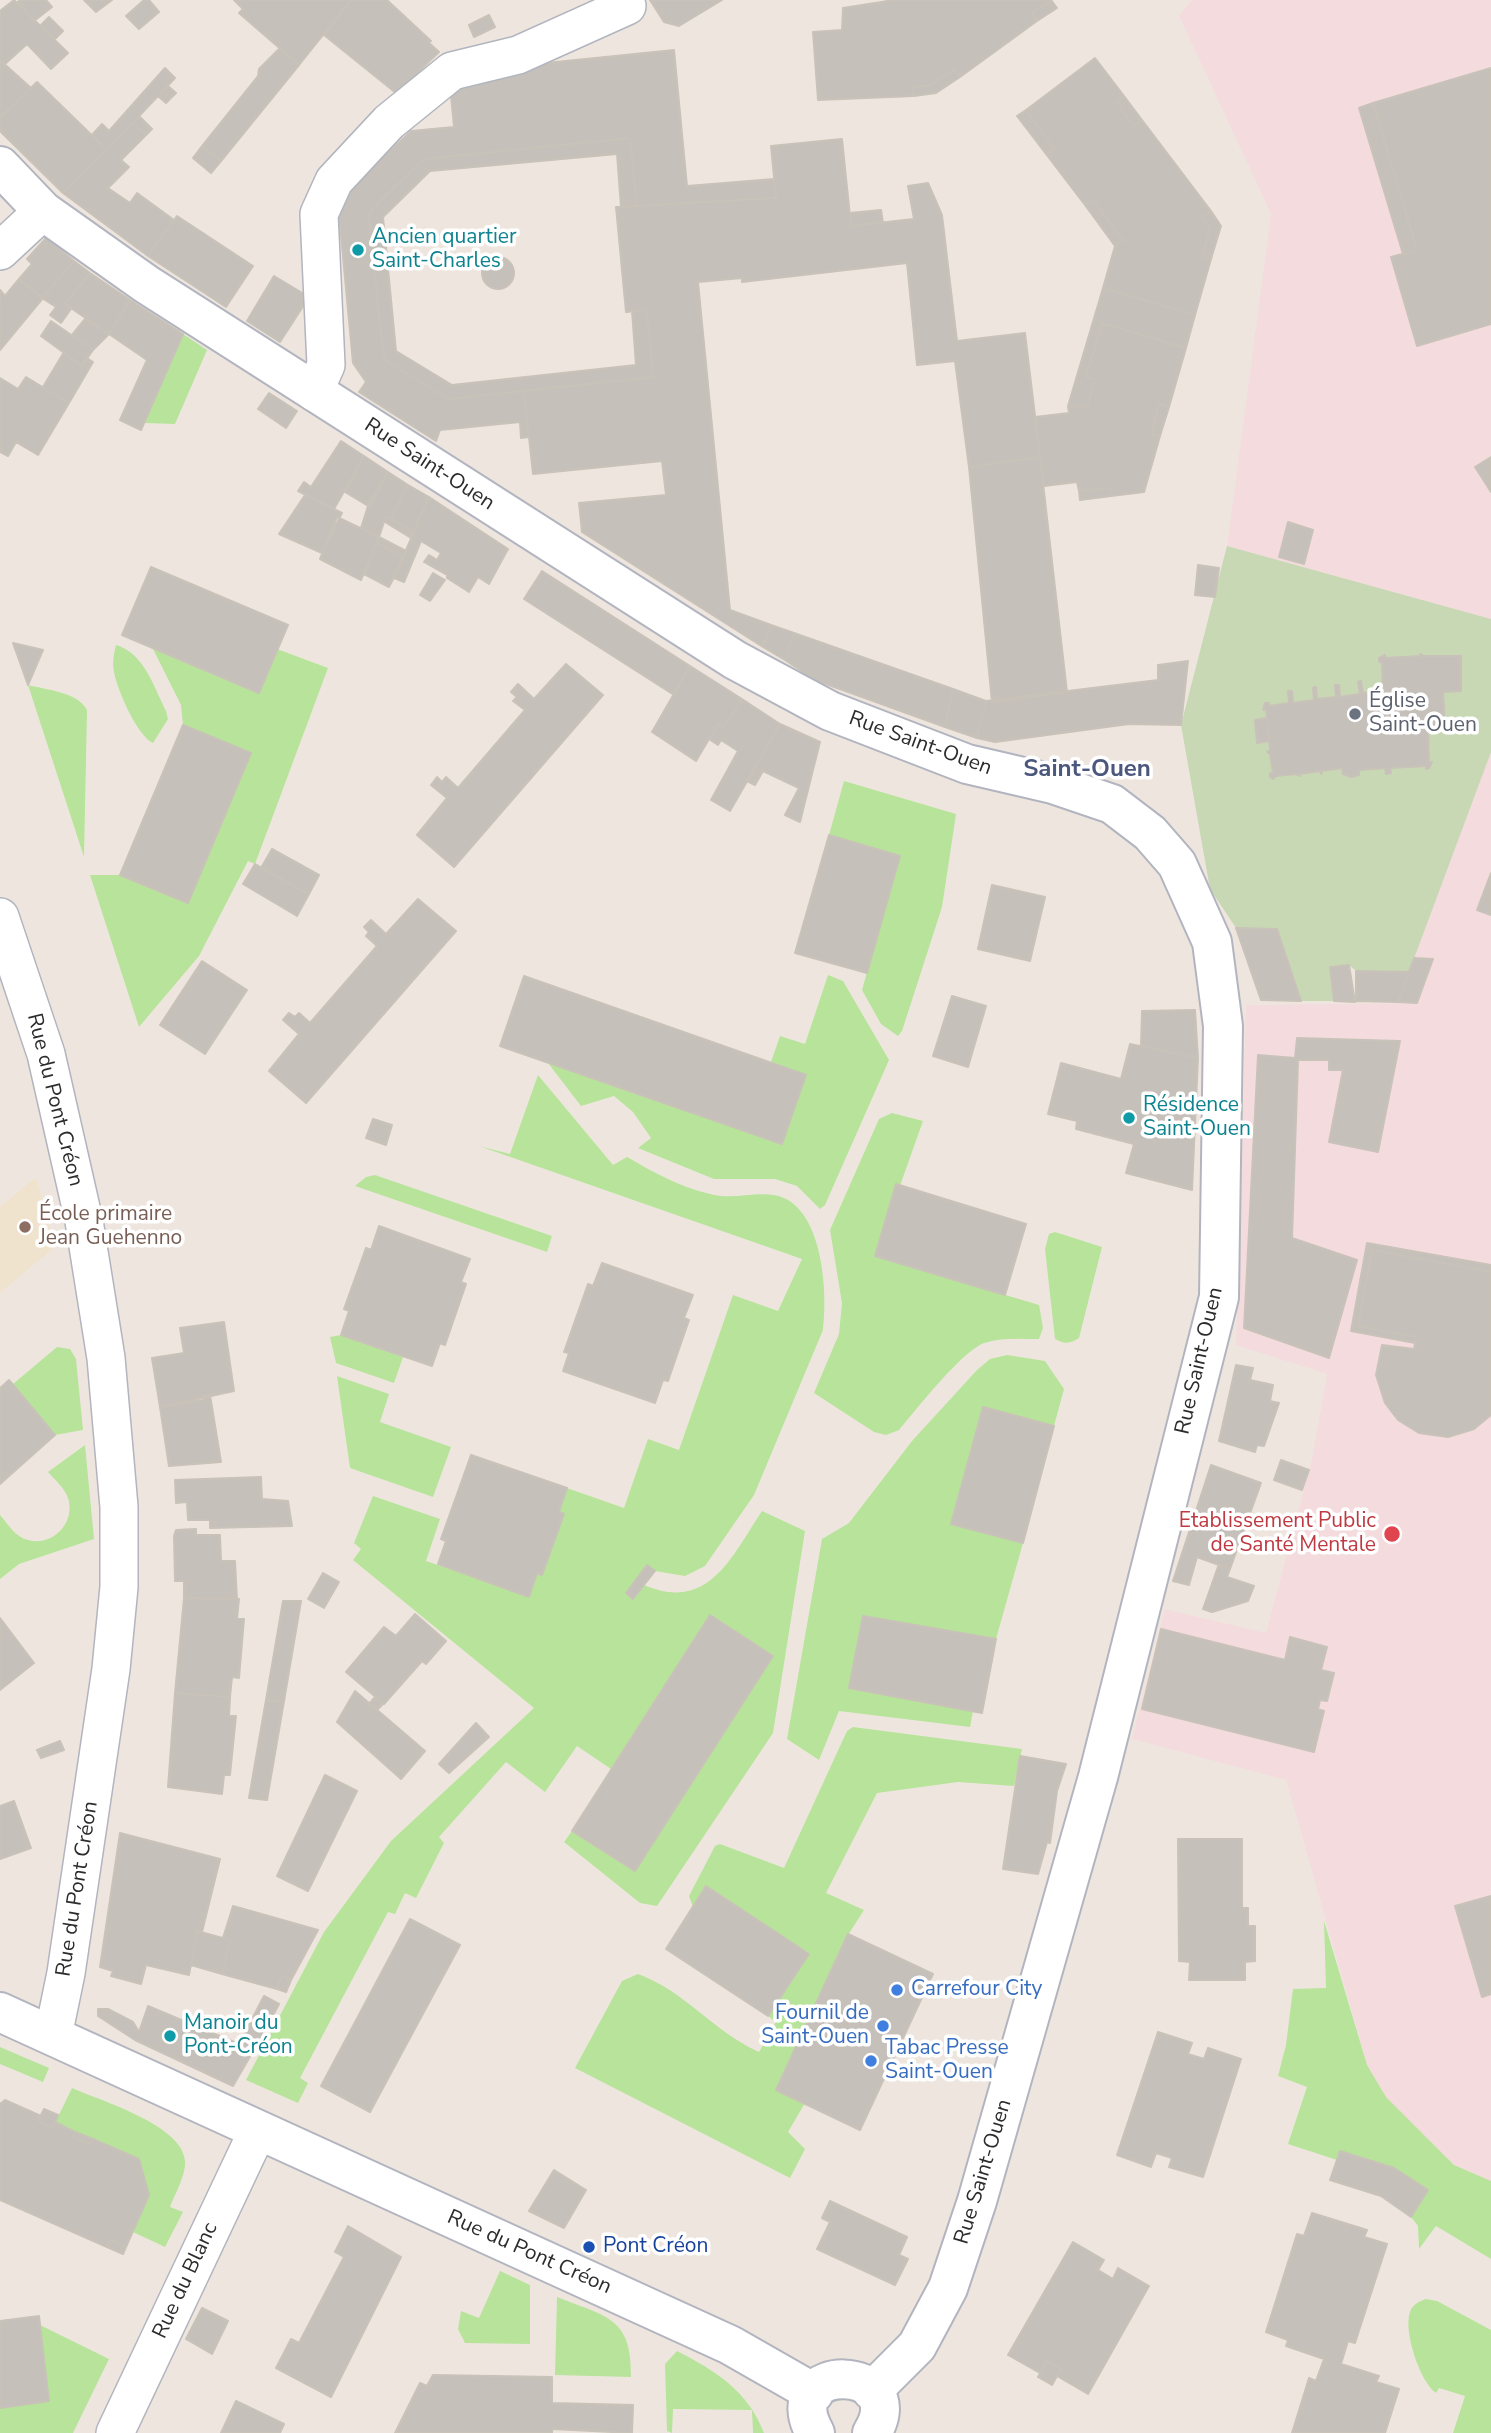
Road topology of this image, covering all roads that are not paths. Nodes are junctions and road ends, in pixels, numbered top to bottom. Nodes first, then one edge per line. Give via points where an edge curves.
1 (627, 6) dead end
2 (0, 166) edge
3 (43, 211) junction
4 (0, 251) edge
5 (314, 392) junction
6 (0, 917) edge
7 (0, 2012) edge
8 (53, 2036) junction
9 (258, 2130) junction
10 (872, 2391) junction
11 (814, 2393) junction
12 (115, 2433) edge
13 (815, 2433) edge
14 (872, 2433) edge

1 - 5 street via 518,55 452,71 389,122 334,181 319,214 326,365
2 - 3 street, Rue Saint-Ouen
3 - 4 street
3 - 5 street, Rue Saint-Ouen
5 - 10 street, Rue Saint-Ouen via 735,660 830,711 967,764 1053,784 1112,804 1150,833 1177,864 1212,942 1223,1026 1219,1297 1098,1777 977,2201 948,2287 926,2333
6 - 8 street, Rue du Pont Créon via 46,1054 84,1221 113,1426 119,1507 119,1587 111,1669
7 - 8 street
8 - 9 street, Rue du Pont Créon
9 - 11 street, Rue du Pont Créon via 730,2345
9 - 12 street, Rue du Blanc
10 - 11 street via 864,2383 842,2377 831,2379
10 - 14 street via 879,2410
11 - 13 street via 808,2414

